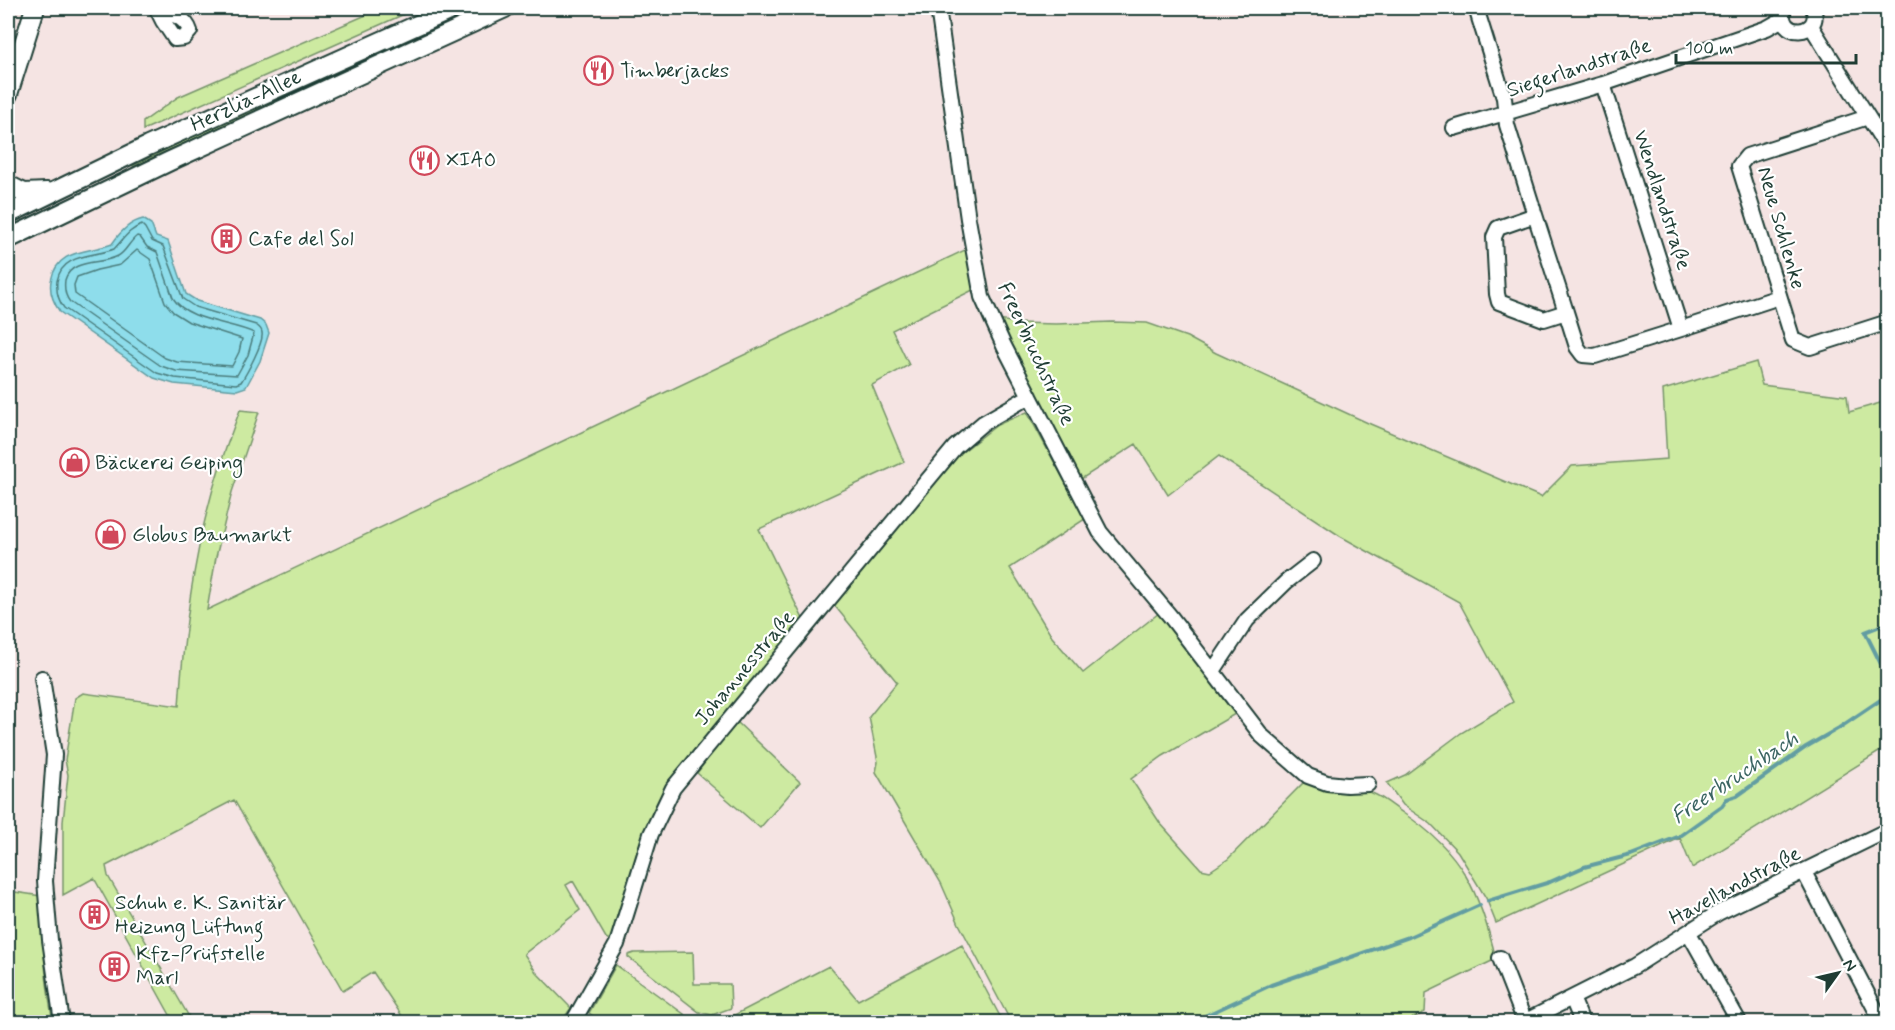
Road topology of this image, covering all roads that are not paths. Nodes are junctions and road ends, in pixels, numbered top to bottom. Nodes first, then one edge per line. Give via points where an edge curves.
1 (35, 8) edge
2 (455, 8) edge
3 (505, 8) edge
4 (938, 8) edge
5 (1476, 8) edge
6 (1813, 8) edge
7 (1784, 13) edge
8 (1811, 26) junction
9 (1603, 84) junction
10 (8, 94) edge
11 (1507, 114) junction
12 (1868, 117) junction
13 (1454, 128) dead end
14 (1887, 149) edge
15 (8, 186) edge
16 (57, 190) junction
17 (8, 214) edge
18 (1534, 215) junction
19 (8, 239) edge
20 (1779, 297) junction
21 (1566, 312) junction
22 (1887, 322) edge
23 (1681, 329) junction
24 (1030, 396) junction
25 (1313, 561) dead end
26 (1213, 671) junction
27 (42, 678) dead end
28 (1368, 784) dead end
29 (1887, 830) edge
30 (1804, 872) junction
31 (1689, 933) junction
32 (1500, 958) dead end
33 (1572, 998) junction
34 (1525, 1022) edge
35 (62, 1023) edge
36 (573, 1023) edge
37 (1582, 1023) edge
38 (1739, 1023) edge
39 (1882, 1023) edge

1 - 10 main road
2 - 16 main road, Herzlia-Allee
3 - 19 main road, Herzlia-Allee
4 - 24 street, Freerbruchstraße via 982,297
5 - 11 street
6 - 8 street via 1815,18
7 - 8 street via 1788,27 1793,30
7 - 9 street, Siegerlandstraße via 1767,28
8 - 12 street
9 - 11 street, Siegerlandstraße
9 - 23 street, Wendlandstraße
11 - 13 street, Siegerlandstraße
11 - 18 street
12 - 14 street
12 - 20 street, Neue Schlenke via 1747,156 1739,166
15 - 16 main road via 24,193
16 - 17 main road, Herzlia-Allee
18 - 21 street
18 - 21 street via 1498,228 1494,237 1499,302 1544,320
20 - 22 street, Neue Schlenke via 1793,340 1810,347
20 - 23 street
21 - 23 street via 1583,355 1595,356
24 - 26 street, Freerbruchstraße via 1100,532
24 - 36 street, Johannesstraße via 984,423 955,447 673,788 651,834 617,944
25 - 26 street via 1247,620
26 - 28 street, Freerbruchstraße via 1262,736 1308,776 1327,783
27 - 35 street via 54,755 45,881
29 - 30 street, Havellandstraße
30 - 31 street, Havellandstraße via 1718,914
30 - 39 street
31 - 33 street, Havellandstraße
31 - 38 street
32 - 34 street
33 - 34 street, Havellandstraße
33 - 37 street

